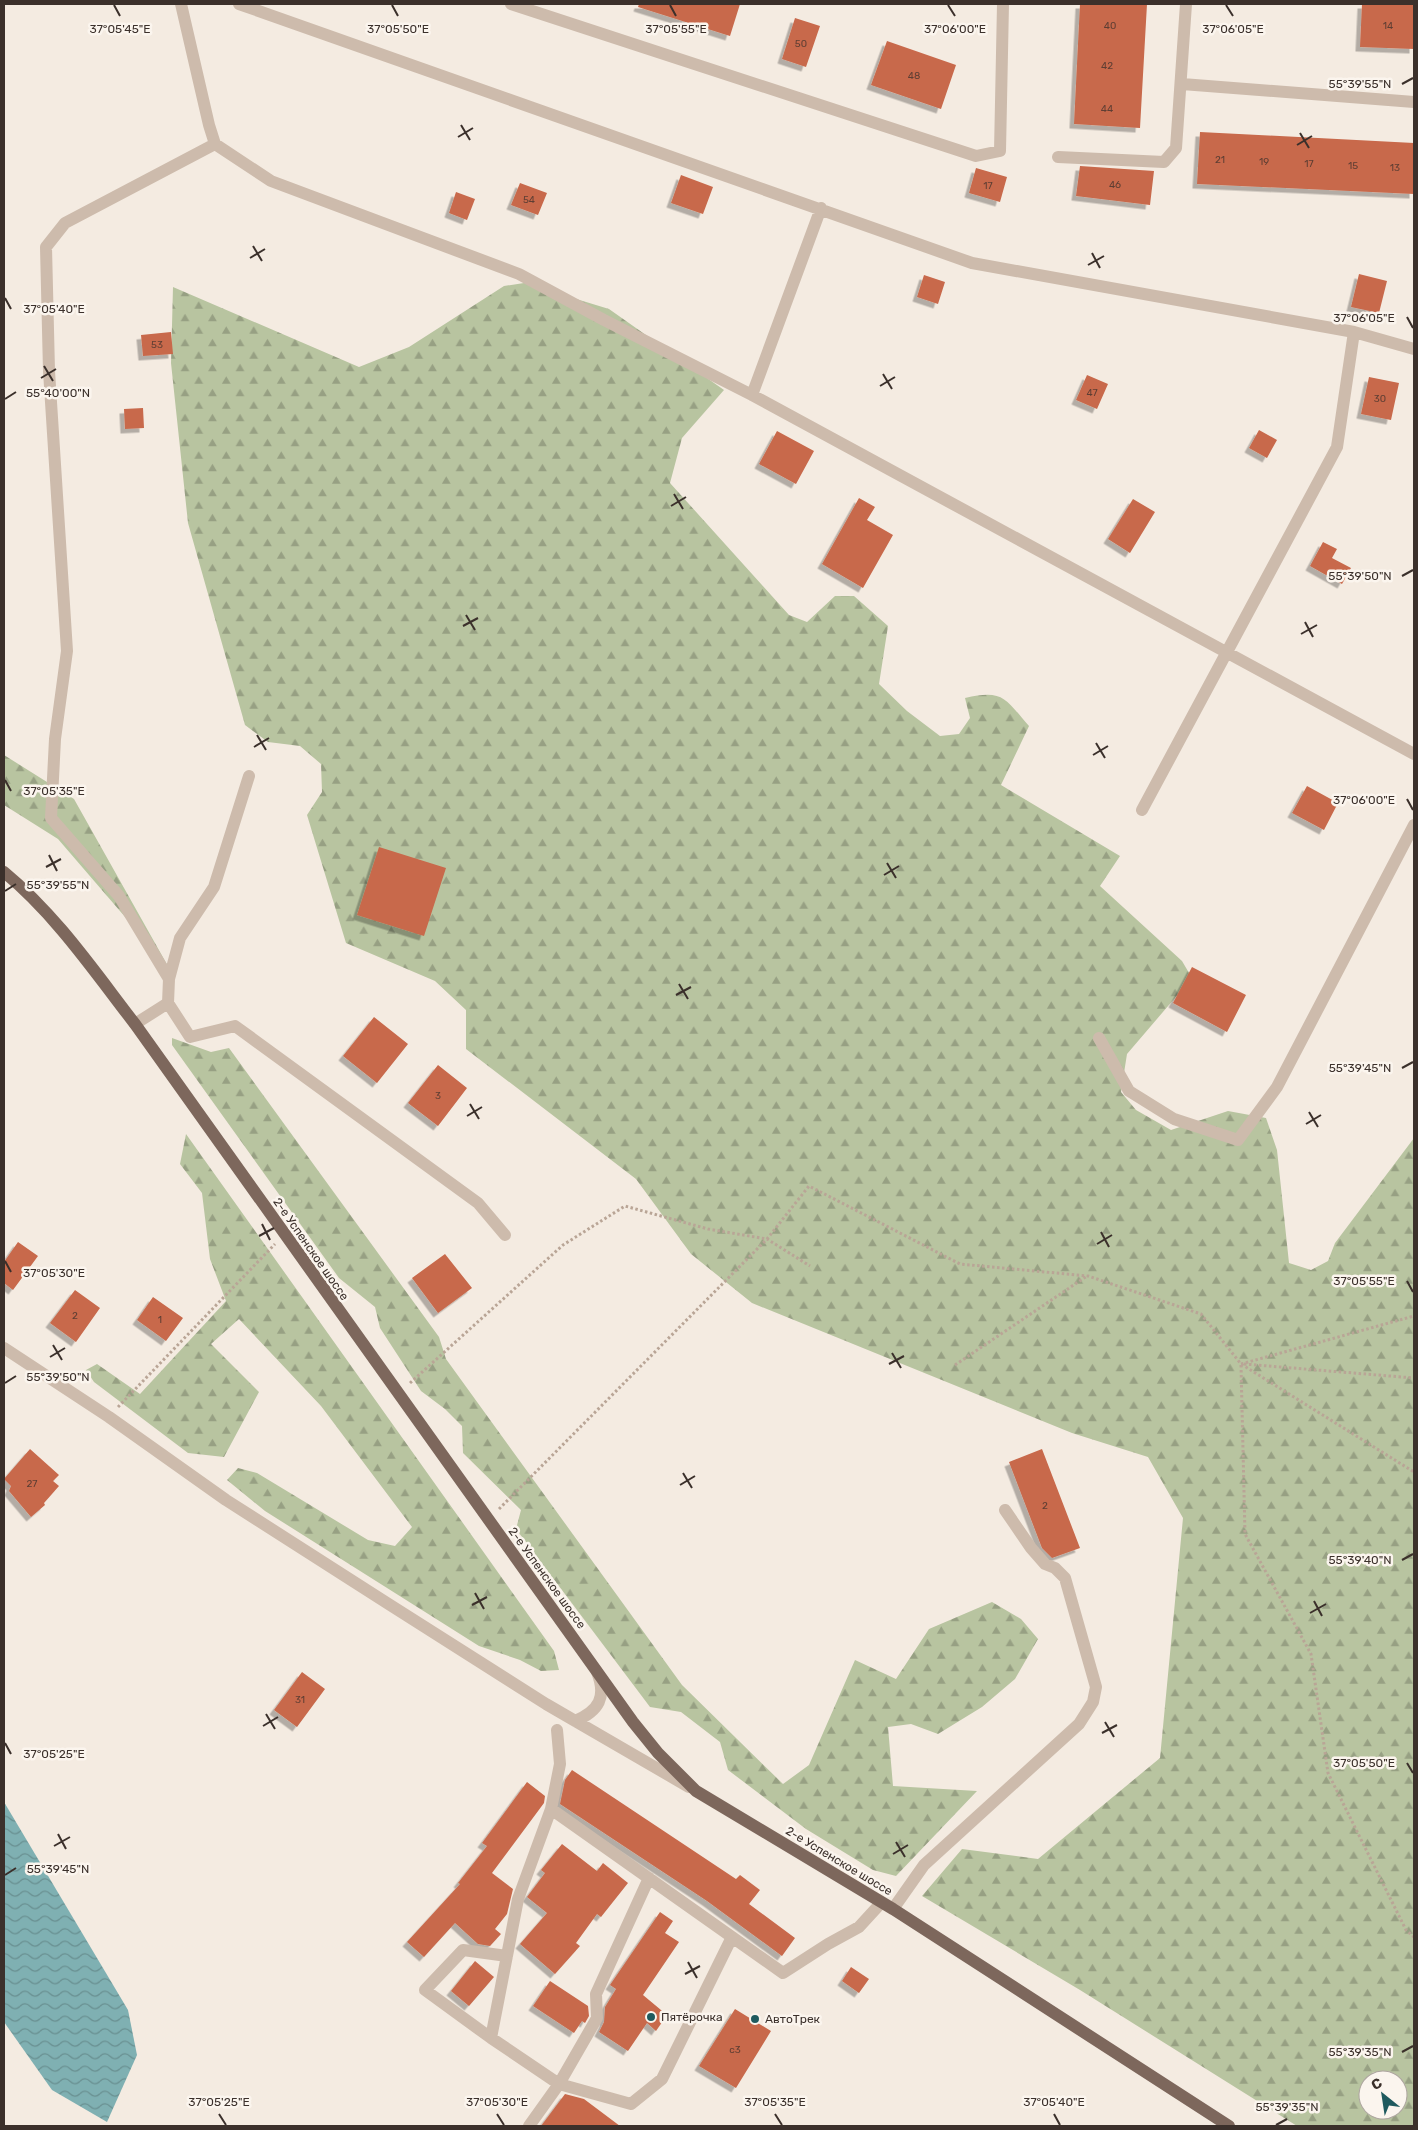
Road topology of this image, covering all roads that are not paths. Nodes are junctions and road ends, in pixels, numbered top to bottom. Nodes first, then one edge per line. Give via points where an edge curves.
1 (181, 4) edge
2 (239, 4) edge
3 (511, 4) edge
4 (1003, 4) edge
5 (1186, 4) edge
6 (1182, 84) junction
7 (1414, 102) edge
8 (215, 144) junction
9 (1058, 157) dead end
10 (821, 208) junction
11 (1354, 332) junction
12 (1414, 349) edge
13 (752, 395) junction
14 (1227, 653) junction
15 (1414, 754) edge
16 (249, 776) dead end
17 (1142, 810) dead end
18 (1414, 825) edge
19 (4, 872) edge
20 (169, 979) junction
21 (168, 1003) junction
22 (135, 1024) junction
23 (1099, 1038) dead end
24 (505, 1235) dead end
25 (4, 1348) edge
26 (1005, 1510) dead end
27 (597, 1671) junction
28 (575, 1721) junction
29 (557, 1730) dead end
30 (696, 1790) junction
31 (552, 1809) junction
32 (650, 1878) junction
33 (881, 1903) junction
34 (893, 1909) junction
35 (732, 1937) junction
36 (507, 1956) junction
37 (491, 2038) junction
38 (559, 2084) junction
39 (529, 2126) edge
40 (1229, 2126) edge

1 - 8 street
2 - 10 street
3 - 4 street via 976,156 1000,152
5 - 6 street
6 - 7 street
6 - 9 street via 1176,148 1164,162
8 - 13 street via 271,181 519,274
8 - 20 street via 65,224 46,247 49,371 67,651 55,739 51,818 119,896
10 - 11 street via 972,263
10 - 13 street
11 - 12 street
11 - 14 street via 1337,448
13 - 14 street
14 - 15 street
14 - 17 street
16 - 20 street via 214,887 180,938
18 - 23 street via 1277,1087 1238,1140 1174,1119 1130,1091
19 - 22 main road, 2-е Успенское шоссе via 68,937
20 - 21 street
21 - 22 street
21 - 24 street via 190,1037 235,1026 478,1203
22 - 27 main road, 2-е Успенское шоссе
25 - 28 street via 226,1500
26 - 34 street via 1030,1548 1065,1578 1096,1687 1093,1702 1079,1724 924,1865
27 - 28 street via 601,1682 600,1701 593,1712
27 - 30 main road, 2-е Успенское шоссе via 658,1753
28 - 30 street
29 - 31 street via 560,1764
30 - 33 main road, 2-е Успенское шоссе
31 - 32 street
31 - 36 street via 518,1899
32 - 35 street
32 - 38 street via 596,1994 597,2018
33 - 34 main road, 2-е Успенское шоссе
33 - 35 street via 859,1927 783,1973
34 - 40 main road, 2-е Успенское шоссе
35 - 38 street via 662,2079 631,2104
36 - 37 street
36 - 37 street via 463,1950 425,1990
37 - 38 street
38 - 39 street

